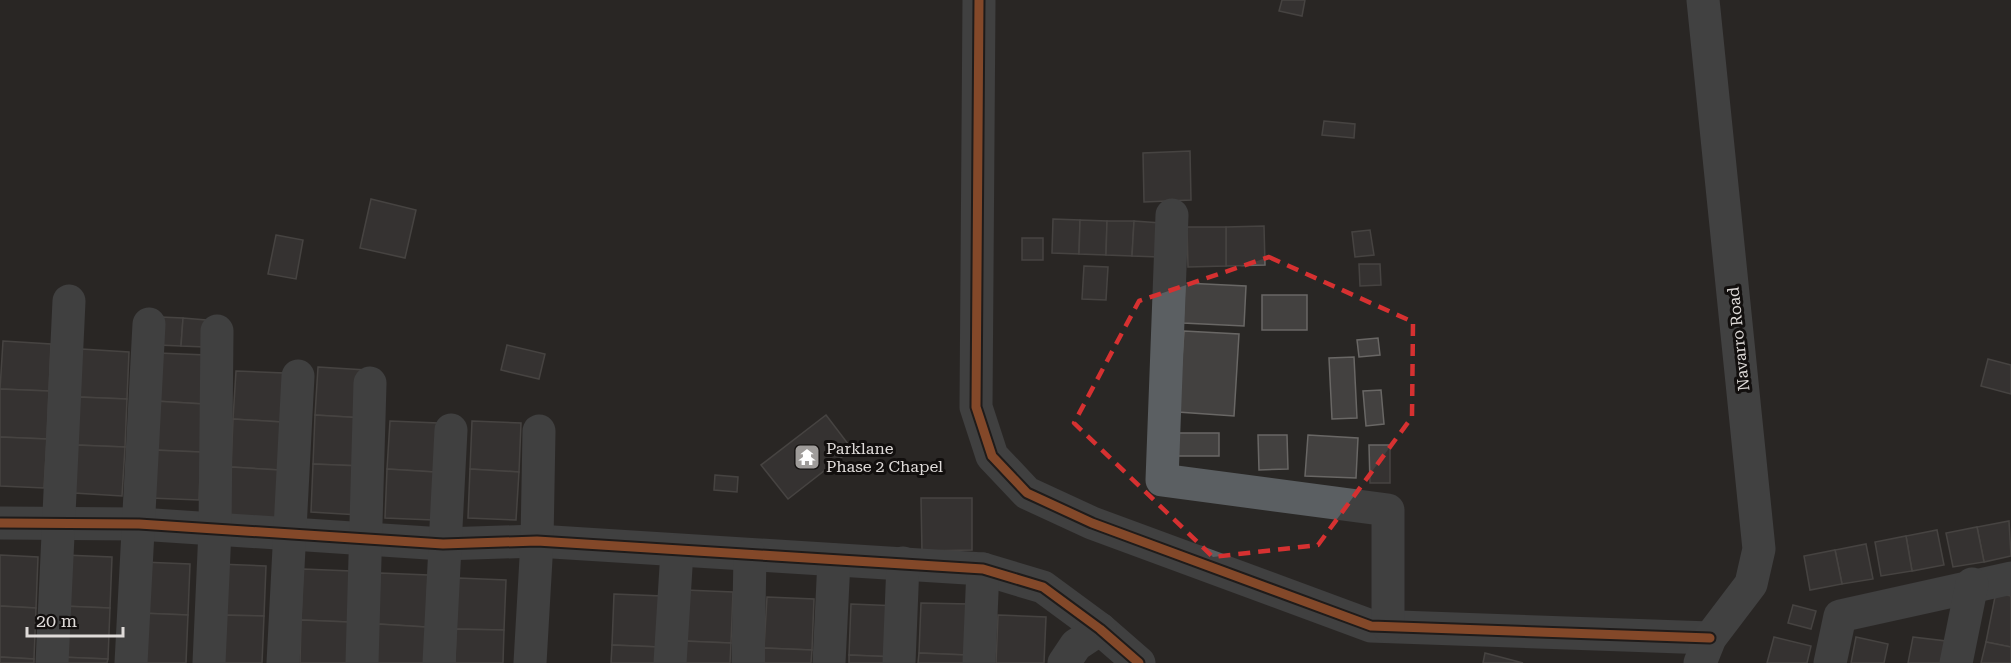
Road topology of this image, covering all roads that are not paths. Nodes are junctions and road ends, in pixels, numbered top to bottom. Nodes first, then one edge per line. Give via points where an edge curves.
1 (979, 0) edge
2 (1703, 0) edge
3 (1172, 215) dead end
4 (69, 301) dead end
5 (149, 324) dead end
6 (217, 331) dead end
7 (298, 376) dead end
8 (370, 384) dead end
9 (451, 430) dead end
10 (539, 431) dead end
11 (0, 522) edge
12 (139, 524) junction
13 (59, 525) junction
14 (215, 530) junction
15 (289, 535) junction
16 (367, 538) junction
17 (537, 541) junction
18 (443, 544) junction
19 (677, 551) junction
20 (750, 555) junction
21 (834, 560) junction
22 (903, 563) junction
23 (983, 569) junction
24 (2011, 578) edge
25 (1972, 584) junction
26 (1388, 626) junction
27 (1100, 629) junction
28 (1705, 651) edge
29 (52, 663) edge
30 (131, 663) edge
31 (209, 663) edge
32 (283, 663) edge
33 (362, 663) edge
34 (439, 663) edge
35 (530, 663) edge
36 (670, 663) edge
37 (748, 663) edge
38 (829, 663) edge
39 (900, 663) edge
40 (979, 663) edge
41 (1064, 663) edge
42 (1139, 663) edge
43 (1830, 663) edge
44 (1956, 663) edge

1 - 26 street via 976,408 992,456 1027,493 1073,515 1371,626
2 - 28 street, Navarro Road via 1759,549 1751,584
3 - 26 street via 1161,480 1388,510
4 - 13 street
5 - 12 street
6 - 14 street
7 - 15 street
8 - 16 street
9 - 18 street
10 - 17 street
11 - 13 street
12 - 13 street
12 - 14 street
12 - 30 street
13 - 29 street
14 - 15 street
14 - 31 street
15 - 16 street
15 - 32 street
16 - 18 street
16 - 33 street
17 - 18 street
17 - 19 street
17 - 35 street
18 - 34 street
19 - 20 street
19 - 36 street
20 - 21 street
20 - 37 street
21 - 22 street
21 - 38 street
22 - 23 street
22 - 39 street
23 - 27 street via 1043,587
23 - 40 street
24 - 25 street
25 - 43 street via 1840,616
25 - 44 street
26 - 28 street
27 - 41 street via 1076,645
27 - 42 street

